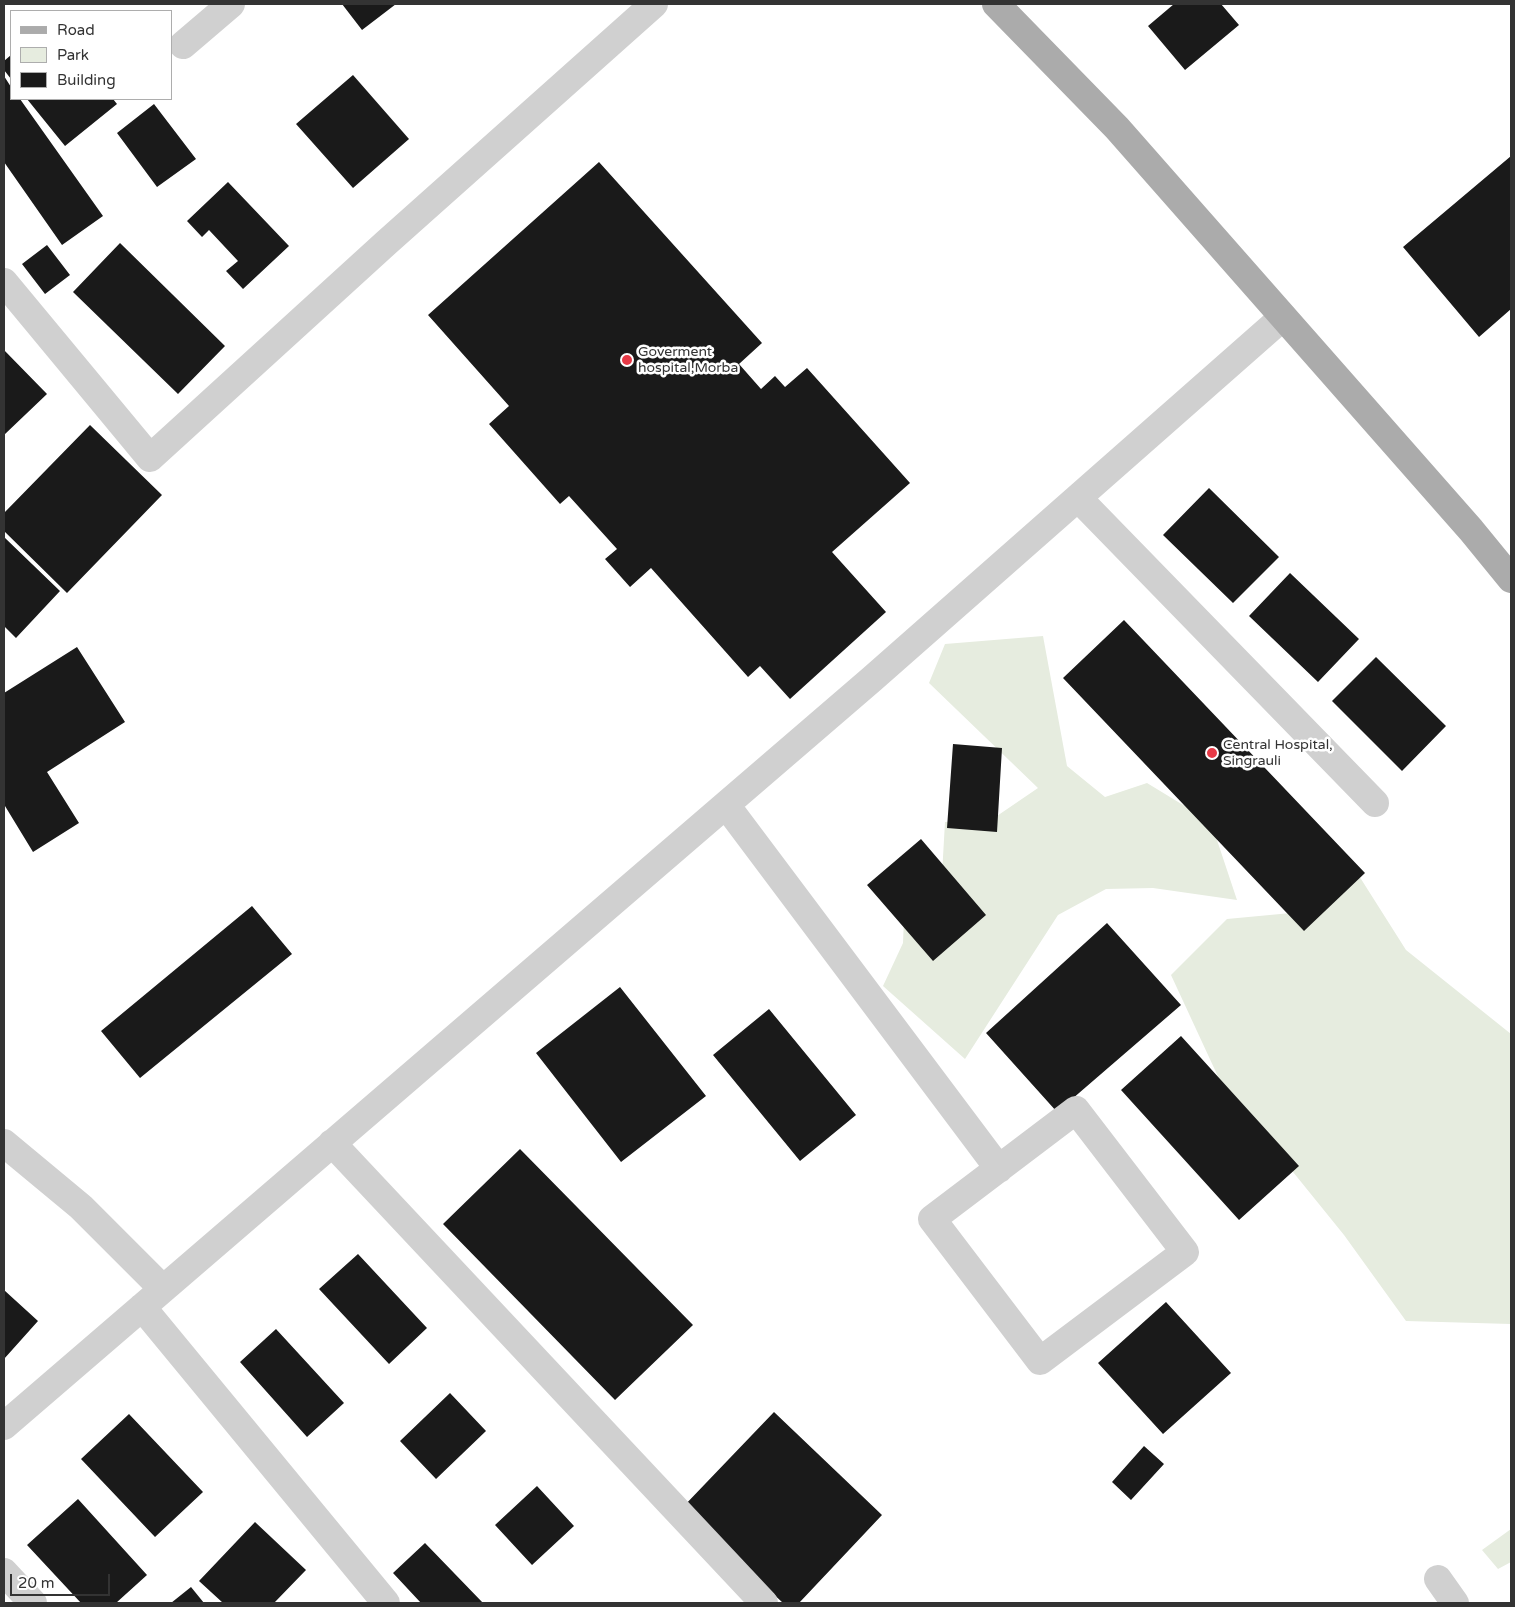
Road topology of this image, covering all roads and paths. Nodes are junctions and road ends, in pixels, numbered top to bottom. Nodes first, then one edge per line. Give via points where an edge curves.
1 (231, 4) edge
2 (654, 4) edge
3 (996, 4) edge
4 (183, 45) dead end
5 (4, 282) edge
6 (1283, 317) junction
7 (1078, 498) junction
8 (1511, 579) edge
9 (1375, 803) dead end
10 (726, 805) junction
11 (4, 1143) edge
12 (332, 1143) junction
13 (999, 1168) junction
14 (163, 1289) junction
15 (142, 1307) junction
16 (4, 1426) edge
17 (4, 1572) edge
18 (1438, 1578) dead end
19 (33, 1603) edge
20 (386, 1603) edge
21 (764, 1603) edge
22 (1455, 1603) edge

1 - 4 street
2 - 5 street via 150,458
3 - 6 main road via 1116,128
6 - 7 street
6 - 8 main road
7 - 9 street
7 - 10 street
10 - 12 street
10 - 13 street
11 - 14 street via 81,1207
12 - 14 street
12 - 21 street
13 - 13 street via 1076,1110 1185,1252 1040,1361 932,1219
14 - 15 street
15 - 16 street
15 - 20 street
17 - 19 street
18 - 22 street

